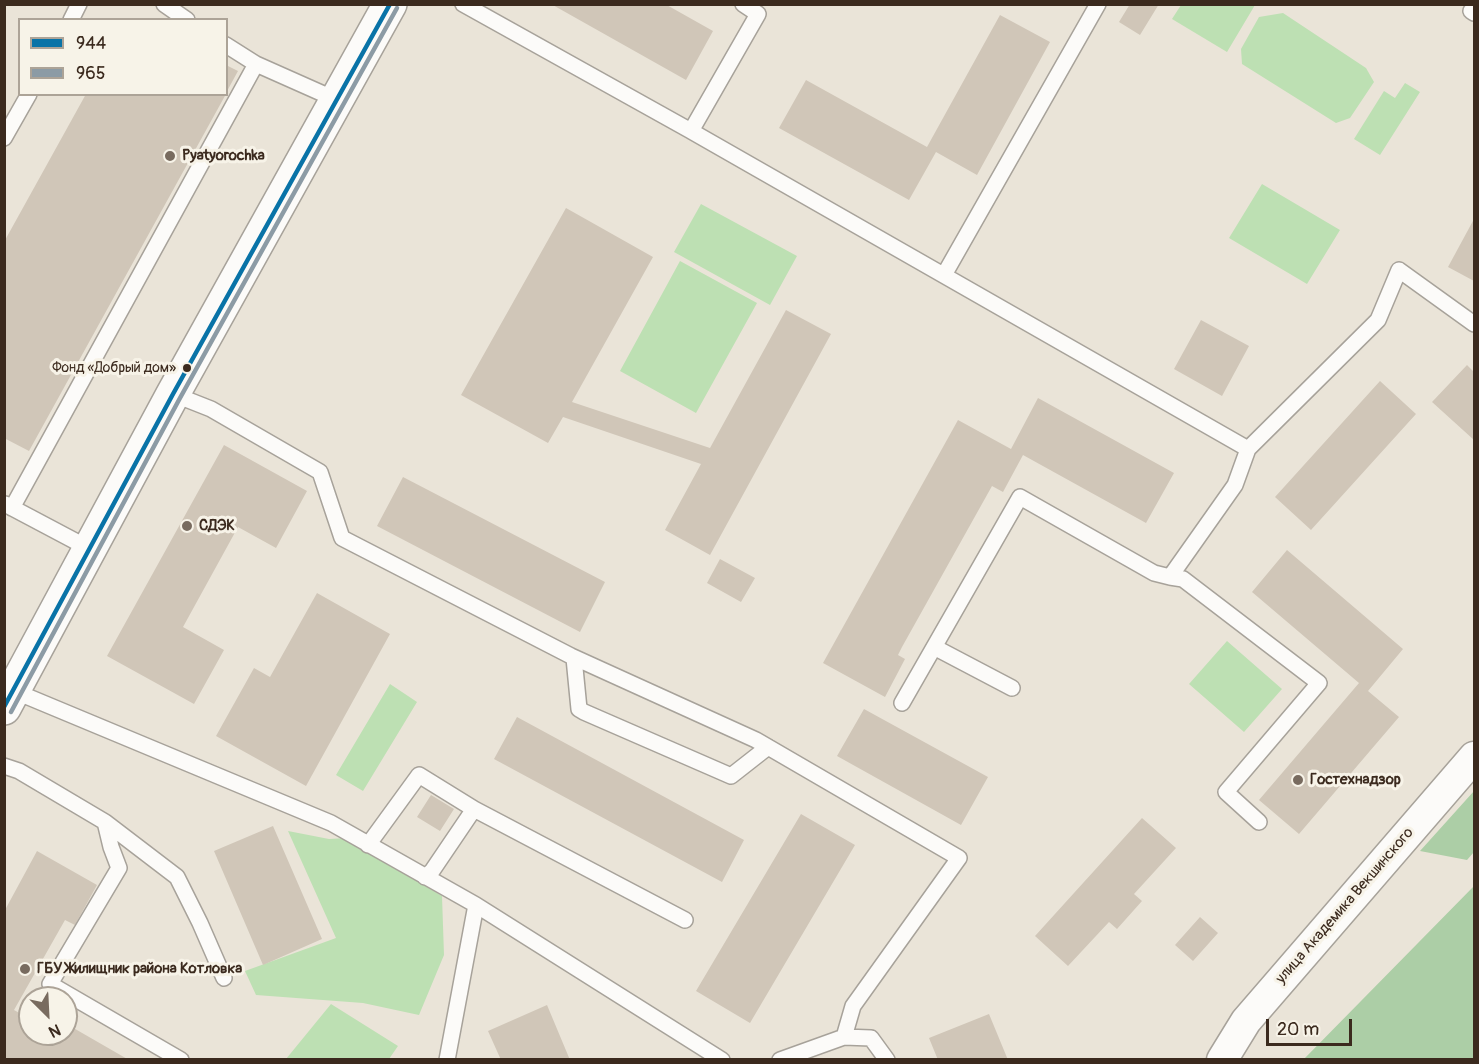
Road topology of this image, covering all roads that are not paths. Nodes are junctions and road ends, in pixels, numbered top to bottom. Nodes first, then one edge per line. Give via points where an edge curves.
1 (79, 4) edge
2 (164, 4) edge
3 (390, 4) edge
4 (463, 4) edge
5 (743, 4) edge
6 (1098, 4) edge
7 (71, 18) edge
8 (184, 18) edge
9 (228, 46) edge
10 (256, 64) junction
11 (27, 96) edge
12 (337, 100) junction
13 (691, 131) junction
14 (4, 138) edge
15 (944, 275) junction
16 (1474, 324) edge
17 (173, 393) junction
18 (1248, 450) junction
19 (8, 506) edge
20 (90, 549) junction
21 (1170, 577) junction
22 (934, 647) junction
23 (574, 658) junction
24 (1012, 688) dead end
25 (9, 699) edge
26 (902, 703) dead end
27 (768, 747) junction
28 (1474, 757) edge
29 (4, 766) edge
30 (474, 809) junction
31 (105, 822) junction
32 (1259, 822) dead end
33 (368, 844) junction
34 (425, 877) junction
35 (476, 905) junction
36 (685, 920) dead end
37 (224, 978) dead end
38 (844, 1037) junction
39 (181, 1059) edge
40 (447, 1059) edge
41 (722, 1059) edge
42 (780, 1059) edge
43 (887, 1059) edge
44 (1222, 1059) edge

1 - 7 lane
2 - 8 lane
3 - 12 street
4 - 13 lane
5 - 13 lane via 758,14
6 - 15 lane
9 - 10 lane
10 - 12 lane
10 - 19 lane
11 - 14 lane
12 - 17 street
13 - 15 lane
15 - 18 lane
16 - 18 lane via 1399,270 1378,320
17 - 20 street
17 - 23 lane via 211,409 320,472 342,538
18 - 21 lane via 1235,485
19 - 20 lane
20 - 25 street
21 - 22 lane via 1154,573 1020,497
21 - 32 lane via 1183,579 1319,682 1226,792
22 - 24 lane
22 - 26 lane
23 - 27 lane
23 - 27 lane via 579,710 731,776
25 - 33 lane via 331,823
27 - 38 lane via 959,858 853,1006
28 - 44 street, улица Академика Векшинского via 1246,1021
29 - 31 lane
30 - 33 lane via 419,775
30 - 34 lane
30 - 36 lane
31 - 37 lane via 177,877
31 - 39 lane via 119,868 50,984
33 - 34 lane
34 - 35 lane
35 - 40 lane
35 - 41 lane
38 - 42 lane
38 - 43 lane via 871,1038

